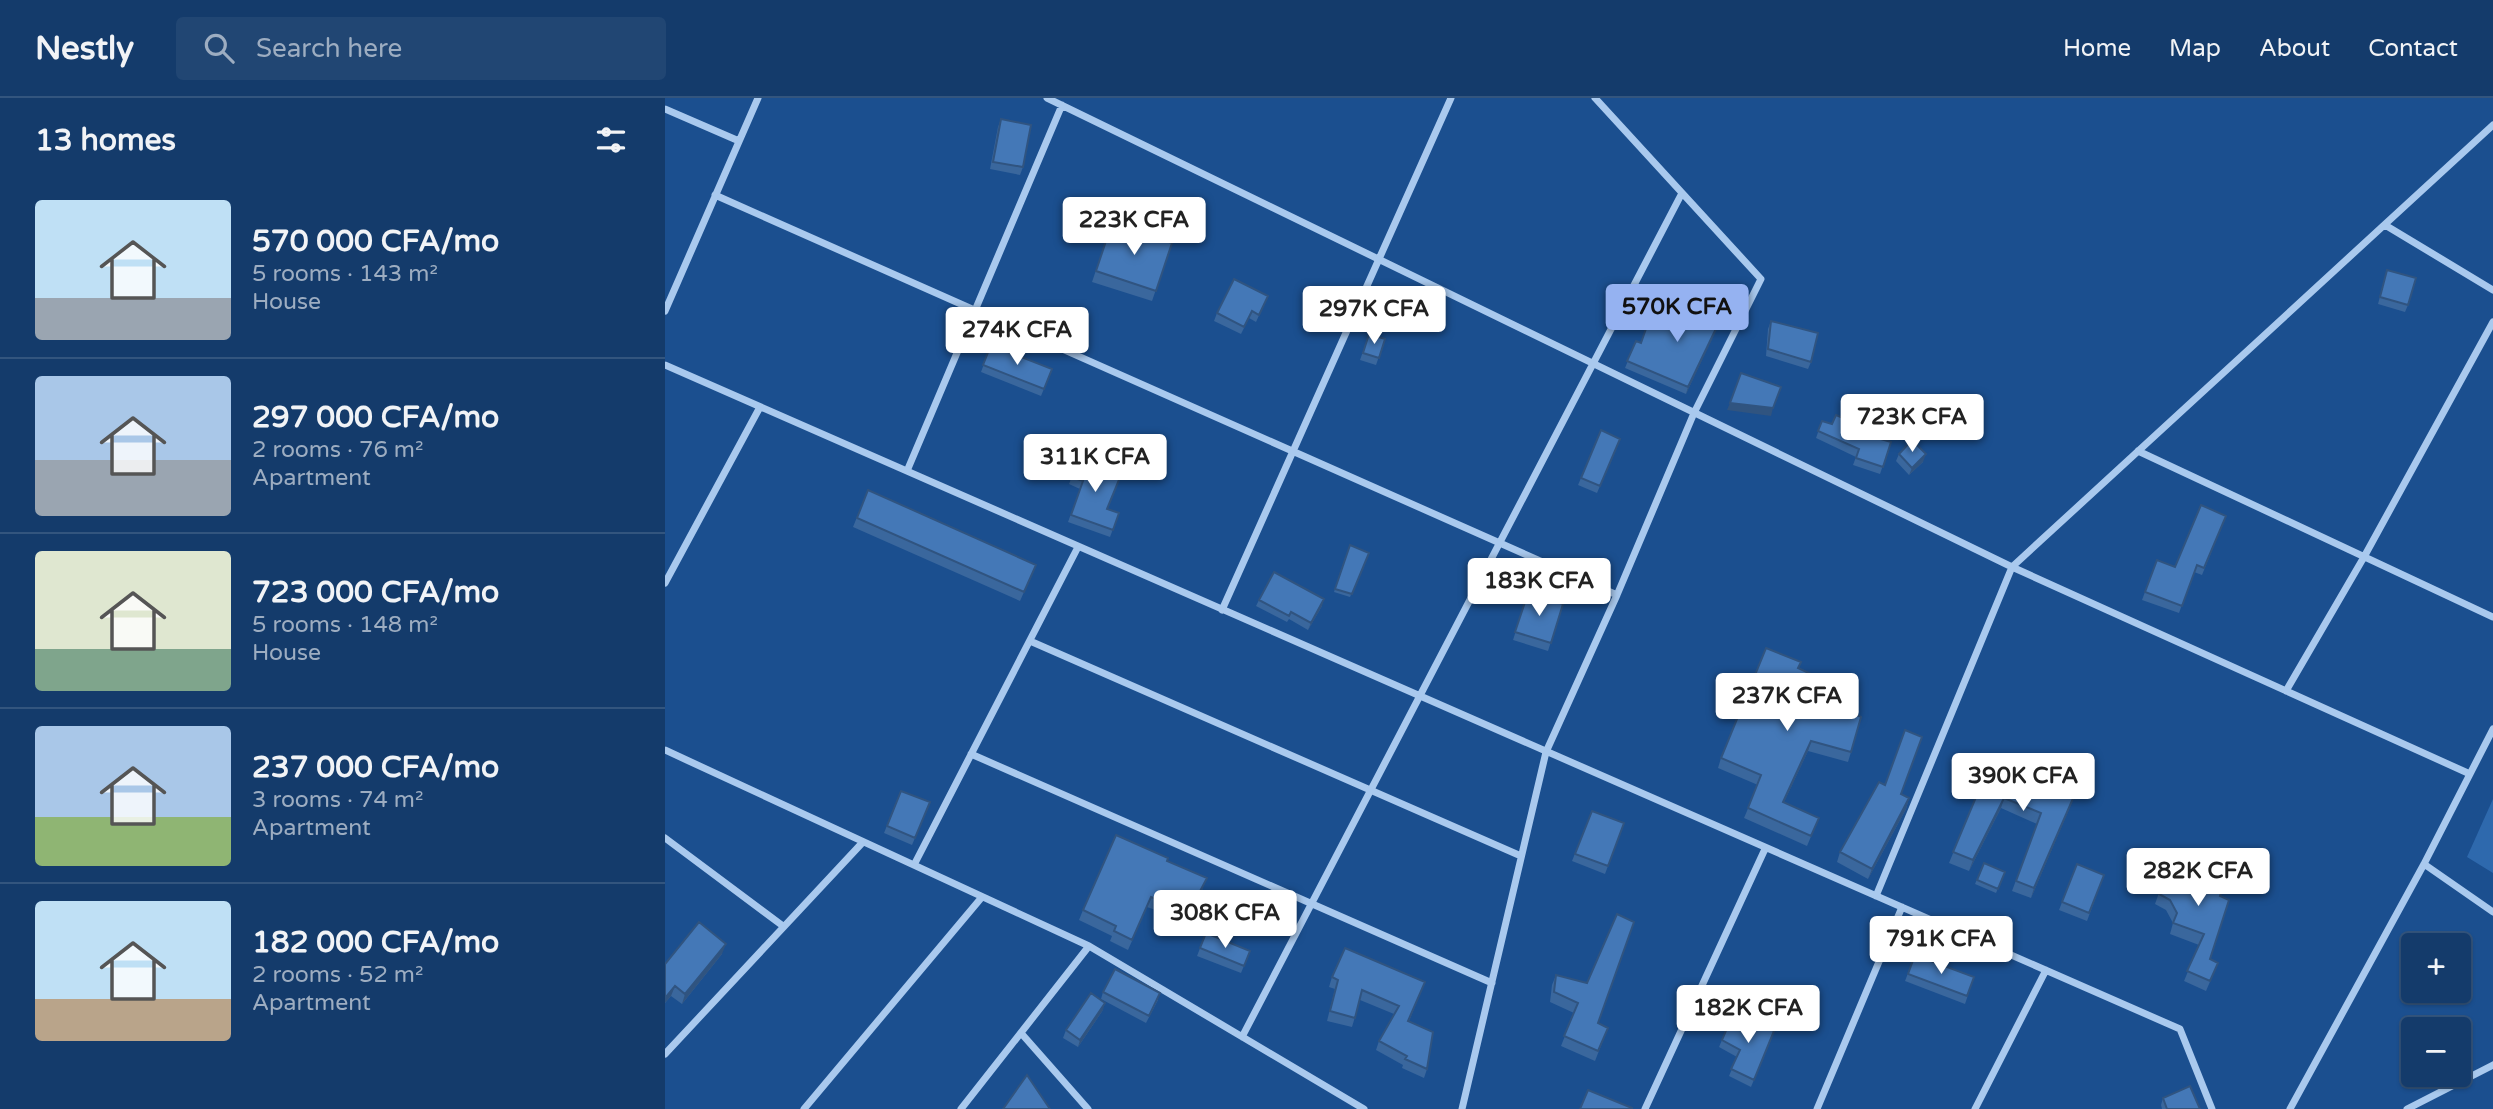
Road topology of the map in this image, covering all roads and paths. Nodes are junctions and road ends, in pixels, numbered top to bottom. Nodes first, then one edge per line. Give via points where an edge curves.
1 (758, 98) edge
2 (1047, 98) edge
3 (1451, 98) edge
4 (1595, 98) edge
5 (1062, 105) junction
6 (665, 109) edge
7 (2493, 125) edge
8 (739, 141) junction
9 (1682, 193) junction
10 (715, 195) junction
11 (2385, 225) junction
12 (1378, 259) junction
13 (2493, 290) edge
14 (975, 310) junction
15 (665, 311) edge
16 (2493, 322) edge
17 (1593, 363) junction
18 (665, 365) edge
19 (760, 407) junction
20 (1694, 412) junction
21 (2138, 451) junction
22 (1293, 452) junction
23 (907, 471) junction
24 (1500, 542) junction
25 (1079, 547) junction
26 (2364, 557) junction
27 (2012, 567) junction
28 (665, 583) edge
29 (1617, 595) junction
30 (1222, 610) junction
31 (2493, 617) edge
32 (1030, 640) junction
33 (2286, 691) junction
34 (1419, 697) junction
35 (2493, 729) edge
36 (665, 750) edge
37 (1546, 752) junction
38 (971, 754) junction
39 (2470, 774) junction
40 (1370, 791) junction
41 (665, 838) edge
42 (863, 842) junction
43 (1765, 849) junction
44 (1521, 856) junction
45 (2424, 864) junction
46 (913, 865) junction
47 (1876, 896) junction
48 (982, 897) junction
49 (1311, 904) junction
50 (1902, 907) junction
51 (2493, 912) edge
52 (783, 926) junction
53 (1089, 946) junction
54 (2046, 970) junction
55 (1492, 983) junction
56 (1021, 1033) junction
57 (1242, 1037) junction
58 (665, 1054) edge
59 (2493, 1065) edge
60 (804, 1109) edge
61 (961, 1109) edge
62 (1088, 1109) edge
63 (1364, 1109) edge
64 (1462, 1109) edge
65 (1645, 1109) edge
66 (1817, 1109) edge
67 (1975, 1109) edge
68 (2212, 1109) edge
69 (2290, 1109) edge
70 (2407, 1109) edge

1 - 8 street
2 - 5 street
3 - 12 street
4 - 9 street
5 - 12 street
5 - 14 street
6 - 8 street
7 - 11 street
8 - 10 street
9 - 17 street
9 - 20 street via 1761,279
10 - 14 street
10 - 15 street
11 - 13 street
11 - 21 street
12 - 17 street
12 - 22 street
14 - 22 street
14 - 23 street
16 - 26 street
17 - 20 street
17 - 24 street
18 - 19 street
19 - 23 street
19 - 28 street
20 - 27 street
20 - 29 street
21 - 26 street
21 - 27 street
22 - 24 street
22 - 30 street
23 - 25 street
24 - 29 street
24 - 34 street
25 - 30 street
25 - 32 street
26 - 31 street
26 - 33 street
27 - 33 street
27 - 47 street
29 - 37 street
30 - 34 street
32 - 38 street
32 - 40 street
33 - 39 street
34 - 37 street
34 - 40 street
35 - 39 street
36 - 42 street
37 - 43 street
37 - 44 street
38 - 46 street
38 - 49 street
39 - 45 street
40 - 44 street
40 - 49 street
41 - 52 street
42 - 46 street
42 - 52 street
43 - 47 street
43 - 65 street
44 - 55 street
45 - 51 street
45 - 69 street
46 - 48 street
47 - 50 street
48 - 53 street
48 - 60 street
49 - 55 street
49 - 57 street
50 - 54 street
50 - 66 street
52 - 58 street
53 - 56 street
53 - 57 street
54 - 67 street
54 - 68 street via 2180,1028
55 - 64 street
56 - 61 street
56 - 62 street
57 - 63 street
59 - 70 street

